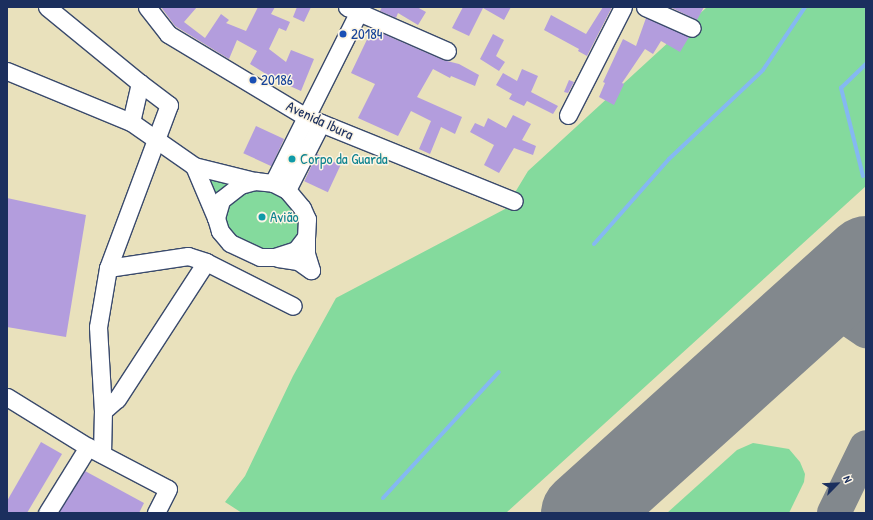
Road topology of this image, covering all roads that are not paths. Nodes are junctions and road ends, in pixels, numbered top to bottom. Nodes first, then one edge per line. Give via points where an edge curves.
1 (47, 7) edge
2 (146, 7) edge
3 (623, 7) edge
4 (645, 7) edge
5 (355, 9) edge
6 (692, 28) dead end
7 (447, 51) dead end
8 (7, 71) edge
9 (140, 83) junction
10 (568, 115) dead end
11 (313, 120) junction
12 (132, 122) junction
13 (155, 139) junction
14 (194, 166) junction
15 (255, 181) junction
16 (280, 187) junction
17 (514, 201) dead end
18 (216, 218) junction
19 (306, 236) junction
20 (275, 257) junction
21 (206, 262) junction
22 (108, 268) junction
23 (293, 306) dead end
24 (7, 397) edge
25 (103, 412) junction
26 (95, 450) junction
27 (47, 513) edge
28 (156, 513) edge

1 - 9 street
2 - 11 street, Avenida Ibura via 168,34 180,43
3 - 10 street
4 - 6 street
5 - 7 street
5 - 11 street
8 - 12 street
9 - 12 street
9 - 13 street via 169,105
11 - 16 street
11 - 17 street, Avenida Ibura
12 - 13 street
13 - 14 street
13 - 22 street
14 - 15 street
14 - 18 street
15 - 16 street
15 - 18 street via 229,192 221,200
16 - 19 street via 302,208 306,219
18 - 20 street via 220,231 230,243 253,255
19 - 20 street via 296,250
19 - 20 street via 306,254 314,275 298,261
21 - 22 street via 188,256
21 - 23 street
21 - 25 street via 117,399
22 - 25 street via 98,327
24 - 26 street
25 - 26 street
26 - 27 street
26 - 28 street via 168,489

